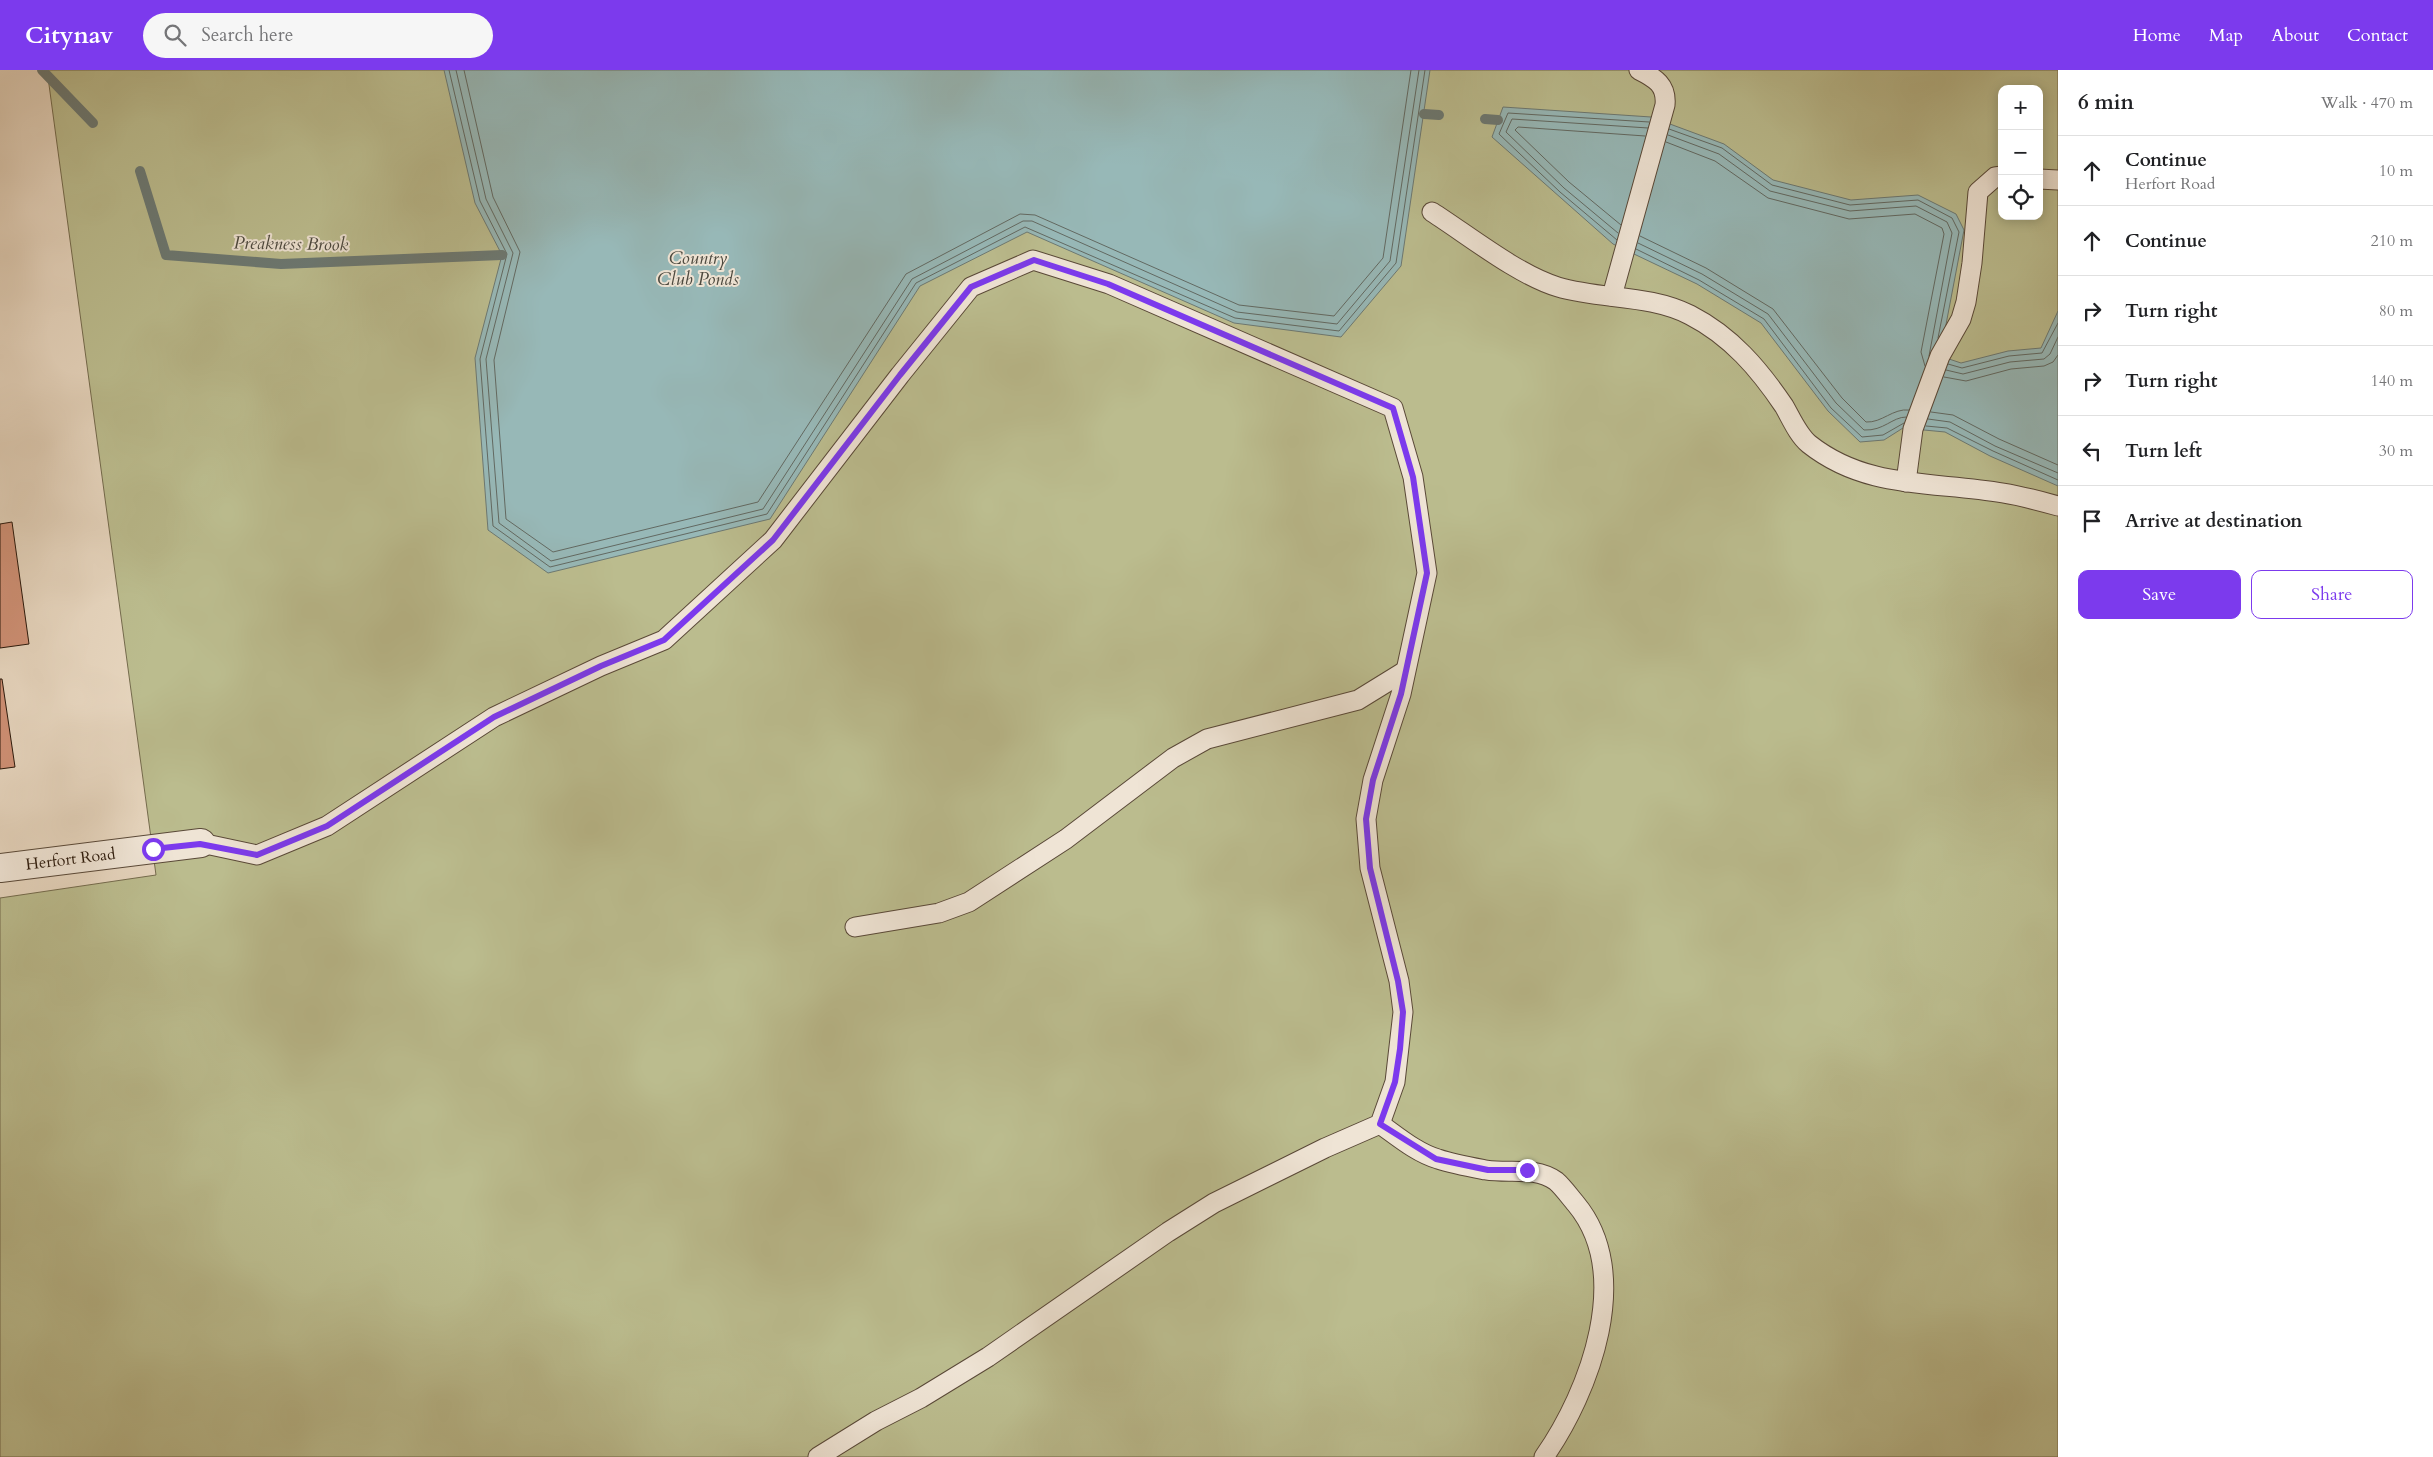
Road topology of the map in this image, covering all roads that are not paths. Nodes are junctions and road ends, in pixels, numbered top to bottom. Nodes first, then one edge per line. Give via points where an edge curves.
1 (1639, 70) edge
2 (1998, 177) edge
3 (2043, 179) edge
4 (2058, 180) edge
5 (1432, 212) dead end
6 (1612, 296) junction
7 (1906, 482) junction
8 (2058, 506) edge
9 (1405, 671) junction
10 (200, 844) joint
11 (0, 868) edge
12 (855, 927) dead end
13 (1380, 1124) junction
14 (818, 1457) edge
15 (1544, 1457) edge

1 - 6 lane via 1661,84 1666,94
2 - 7 lane via 1978,192 1966,302 1961,319 1940,356 1913,430
3 - 4 lane
5 - 6 lane via 1532,276 1558,287
6 - 7 lane via 1636,298 1690,315 1730,341 1750,361 1806,442 1844,467
7 - 8 lane via 2002,492
9 - 10 lane via 1427,573 1413,477 1393,408 1108,284 1034,260 971,287 773,540 664,640 494,717 327,826 257,855
9 - 12 lane via 1358,700 1208,739 1173,758 1066,839 969,902 939,913
9 - 13 lane via 1401,694 1373,780 1366,819 1370,868 1403,1012 1395,1082
10 - 11 street, Herfort Road
13 - 14 lane via 1214,1203 988,1357
13 - 15 lane via 1436,1159 1488,1170 1527,1170 1556,1181 1586,1216 1599,1243 1604,1277 1603,1316 1594,1353 1576,1400

